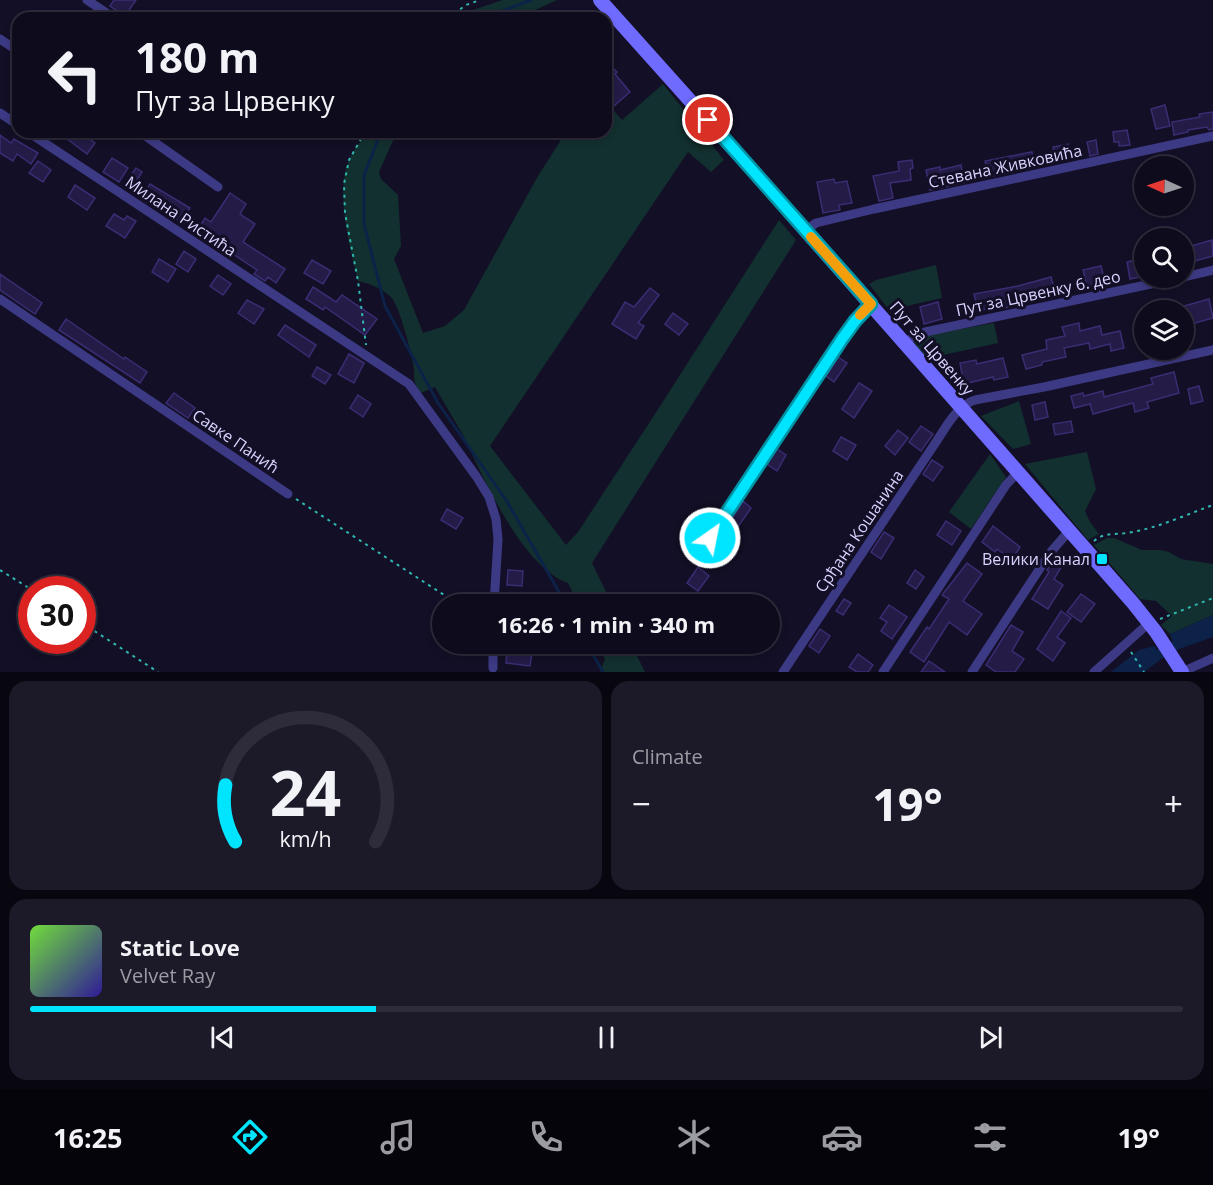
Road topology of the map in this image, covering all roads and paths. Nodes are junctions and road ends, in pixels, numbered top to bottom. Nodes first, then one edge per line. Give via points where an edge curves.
1 (87, 0) edge
2 (480, 0) edge
3 (600, 0) edge
4 (105, 12) edge
5 (456, 12) edge
6 (611, 12) edge
7 (612, 13) edge
8 (1213, 136) edge
9 (37, 138) edge
10 (149, 138) edge
11 (361, 138) edge
12 (218, 187) dead end
13 (806, 230) junction
14 (1213, 270) edge
15 (1194, 274) edge
16 (1134, 288) edge
17 (0, 299) edge
18 (871, 304) junction
19 (905, 343) junction
20 (1213, 350) edge
21 (367, 354) junction
22 (962, 408) junction
23 (1018, 472) junction
24 (288, 494) joint
25 (1213, 505) edge
26 (1069, 531) junction
27 (1085, 548) junction
28 (696, 558) dead end
29 (0, 570) edge
30 (18, 581) edge
31 (443, 594) edge
32 (495, 594) edge
33 (1213, 598) edge
34 (1149, 623) junction
35 (96, 632) edge
36 (1131, 652) dead end
37 (493, 654) edge
38 (1213, 658) edge
39 (493, 668) dead end
40 (1178, 670) edge
41 (158, 672) edge
42 (783, 672) edge
43 (883, 672) edge
44 (972, 672) edge
45 (1094, 672) edge
46 (1144, 672) edge

1 - 4 street
2 - 5 path
3 - 6 street, Пут за Црвенку
7 - 13 street, Пут за Црвенку
8 - 13 street, Стевана Живковића via 874,209 816,223
9 - 21 street, Милана Ристића
10 - 12 street
11 - 21 path via 349,160 344,184
13 - 18 street, Пут за Црвенку
14 - 15 street
16 - 19 street, Пут за Црвенку 6. део via 925,332
17 - 24 street, Савке Панић
18 - 19 street, Пут за Црвенку
18 - 28 street via 842,339
19 - 22 street, Пут за Црвенку
20 - 22 street via 975,400
21 - 32 street, Милана Ристића via 409,384 489,497 498,539
22 - 23 street, Пут за Црвенку
22 - 42 street, Срђана Кошанина
23 - 26 street, Пут за Црвенку
23 - 43 street
24 - 31 path, Савке Панић
25 - 27 path via 1146,529 1108,533
26 - 27 street, Пут за Црвенку
26 - 44 street via 1050,553
27 - 34 street, Пут за Црвенку
29 - 30 path
33 - 34 path
34 - 40 street, Пут за Црвенку
34 - 45 street
35 - 41 path
36 - 46 path
37 - 39 street
38 - 40 street

